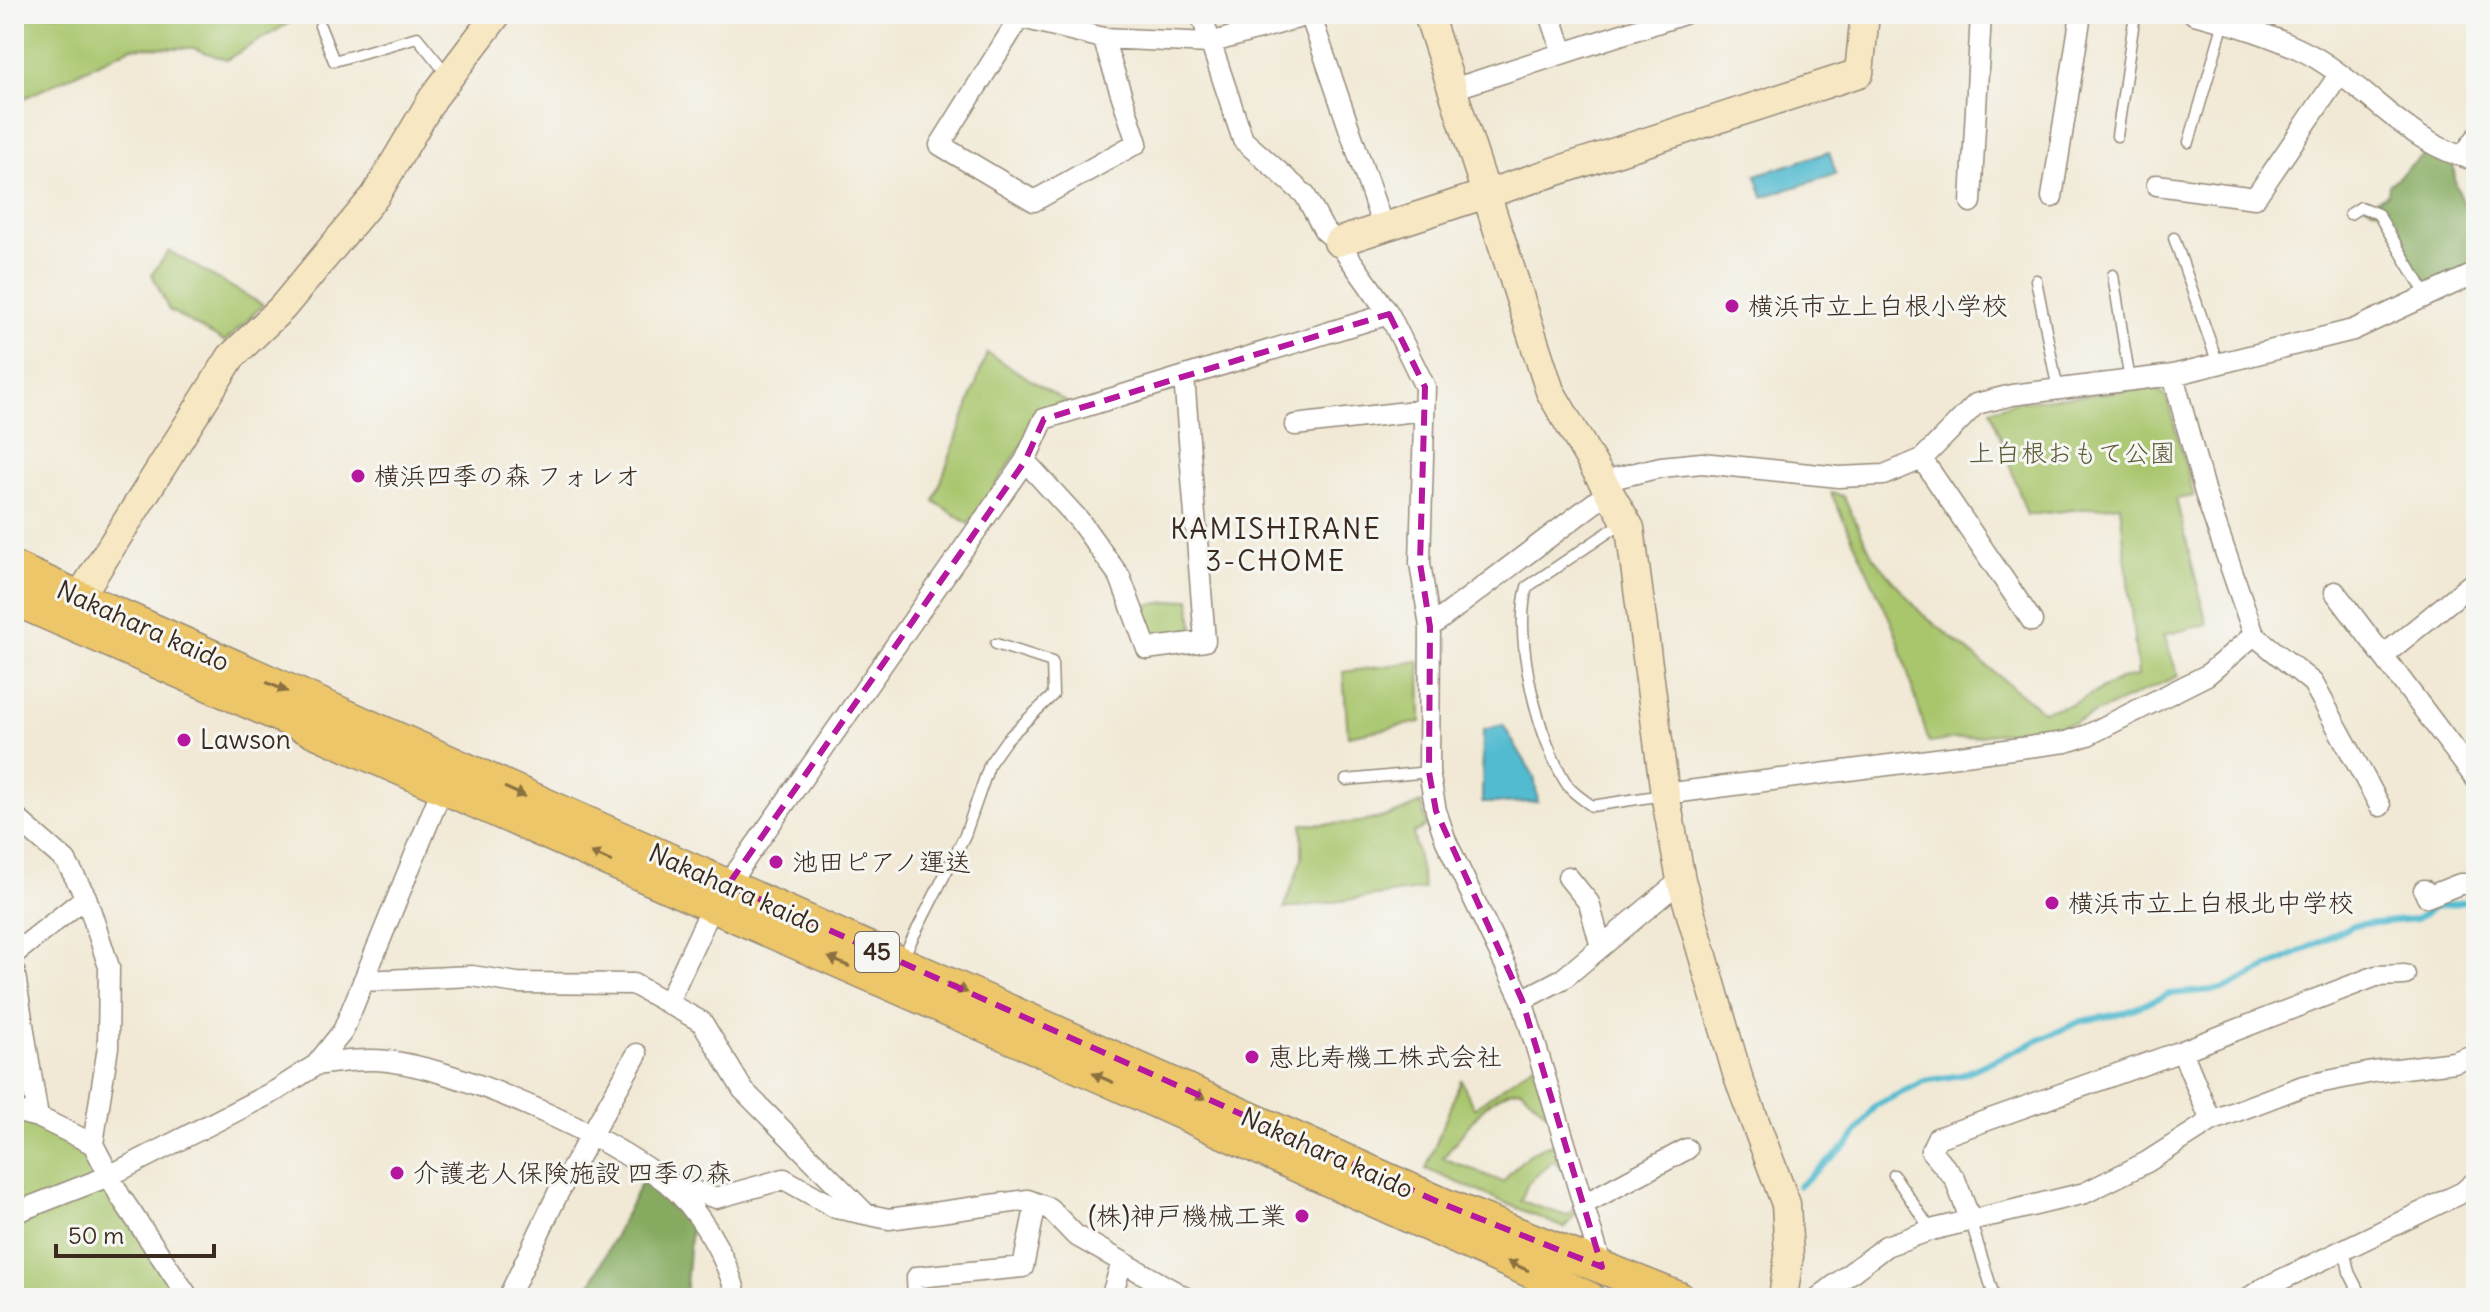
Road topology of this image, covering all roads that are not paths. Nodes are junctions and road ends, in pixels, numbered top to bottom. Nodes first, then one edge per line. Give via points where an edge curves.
1 (497, 14) edge
2 (1201, 14) edge
3 (1310, 14) edge
4 (1428, 14) edge
5 (1550, 14) edge
6 (1865, 14) edge
7 (1981, 14) edge
8 (2081, 14) edge
9 (2135, 14) edge
10 (2194, 14) edge
11 (1016, 15) edge
12 (1671, 16) edge
13 (2224, 22) junction
14 (320, 26) dead end
15 (1103, 38) junction
16 (1210, 43) junction
17 (1563, 53) junction
18 (448, 75) junction
19 (2339, 75) junction
20 (1453, 89) junction
21 (2476, 130) edge
22 (2117, 136) dead end
23 (2189, 142) dead end
24 (2466, 158) edge
25 (2157, 185) dead end
26 (1485, 195) junction
27 (2052, 197) dead end
28 (1971, 202) dead end
29 (2350, 214) dead end
30 (1383, 227) junction
31 (2174, 238) dead end
32 (1338, 242) junction
33 (2476, 273) edge
34 (2113, 275) dead end
35 (2036, 280) dead end
36 (2427, 296) junction
37 (1389, 314) junction
38 (2218, 364) junction
39 (2173, 375) junction
40 (1184, 377) junction
41 (2131, 383) junction
42 (2058, 390) junction
43 (1424, 410) junction
44 (1295, 425) dead end
45 (1922, 459) junction
46 (1025, 461) junction
47 (1606, 486) junction
48 (1627, 520) junction
49 (14, 568) edge
50 (2476, 580) edge
51 (2335, 592) dead end
52 (14, 598) edge
53 (72, 608) junction
54 (2032, 621) dead end
55 (1430, 627) junction
56 (2254, 635) junction
57 (996, 644) dead end
58 (2384, 655) junction
59 (1429, 772) junction
60 (448, 775) junction
61 (2476, 779) edge
62 (1346, 780) dead end
63 (1665, 794) junction
64 (2380, 806) dead end
65 (14, 816) edge
66 (1568, 877) dead end
67 (1681, 880) junction
68 (2476, 884) edge
69 (2424, 890) dead end
70 (720, 896) junction
71 (86, 897) junction
72 (1601, 947) junction
73 (14, 954) edge
74 (900, 963) junction
75 (14, 969) edge
76 (2405, 975) dead end
77 (363, 981) junction
78 (1522, 1000) junction
79 (668, 1002) junction
80 (2182, 1051) junction
81 (637, 1054) dead end
82 (2476, 1054) edge
83 (316, 1065) junction
84 (14, 1111) edge
85 (38, 1117) junction
86 (2211, 1121) junction
87 (591, 1137) junction
88 (93, 1144) junction
89 (1687, 1149) dead end
90 (1894, 1175) dead end
91 (109, 1176) junction
92 (2476, 1181) edge
93 (666, 1182) junction
94 (1036, 1203) junction
95 (1586, 1203) junction
96 (14, 1213) edge
97 (866, 1214) junction
98 (1970, 1219) junction
99 (1931, 1230) junction
100 (2344, 1248) junction
101 (1122, 1262) junction
102 (1602, 1267) junction
103 (1994, 1296) dead end
104 (189, 1298) edge
105 (508, 1298) edge
106 (737, 1298) edge
107 (918, 1298) edge
108 (1111, 1298) edge
109 (1186, 1298) edge
110 (1589, 1298) edge
111 (1679, 1298) edge
112 (1783, 1298) edge
113 (1818, 1298) edge
114 (2249, 1298) edge
115 (2362, 1298) edge

1 - 18 street
2 - 16 street
3 - 16 street
3 - 30 street
4 - 20 street
5 - 17 street
6 - 26 street via 1859,73
7 - 28 street
8 - 27 street
9 - 22 lane
10 - 13 street
11 - 15 street
11 - 15 street via 940,145 1034,201 1137,143
12 - 17 street
13 - 19 street via 2316,58
13 - 23 lane
14 - 18 lane via 334,61 417,37
15 - 16 street
16 - 32 street via 1243,140 1305,195 1324,230
17 - 20 street
18 - 53 street via 375,196 282,308 231,357
19 - 24 street via 2425,142
19 - 25 street via 2255,198
20 - 26 street
21 - 24 lane
26 - 30 street
26 - 47 street via 1550,391
29 - 36 lane via 2361,207 2378,214
30 - 32 street
31 - 38 lane
32 - 37 street
33 - 36 street
34 - 41 lane
35 - 42 lane
36 - 38 street via 2353,330
37 - 40 street
37 - 43 street via 1425,387
38 - 39 street
39 - 41 street
39 - 56 street via 2205,493
40 - 46 street via 1044,419
40 - 46 street via 1205,641 1147,649 1120,577 1079,520
41 - 42 street
42 - 45 street via 1976,404
43 - 44 street
43 - 55 street via 1420,563
45 - 47 street via 1884,475 1839,477 1702,463 1661,467
45 - 54 street
46 - 70 street
47 - 48 street
47 - 55 street
48 - 63 street
48 - 63 lane via 1527,587 1521,609 1551,756 1570,789 1592,806
49 - 53 main road, Nakahara kaido / 45
50 - 58 street
51 - 58 street
52 - 53 main road, Nakahara kaido / 45
53 - 60 main road, Nakahara kaido / 45
55 - 59 street
56 - 63 street via 2207,675 2066,742
56 - 64 street via 2313,683
57 - 74 lane via 1052,662 1053,695 990,763 965,835
58 - 61 street
59 - 62 lane
59 - 78 street via 1446,841
60 - 70 main road, Nakahara kaido / 45
60 - 77 street
63 - 67 street
65 - 71 street via 66,861
66 - 72 street via 1589,903
67 - 72 street
67 - 112 street via 1738,1077 1786,1204 1789,1256
68 - 69 street via 2460,884 2427,897
70 - 74 main road, Nakahara kaido / 45
70 - 79 street
110 -> 70 main road, Nakahara kaido / 45
71 - 73 street
71 - 88 street via 109,967 108,1047
72 - 78 street via 1564,978
74 -> 102 main road, Nakahara kaido / 45 via 1443,1204
75 - 85 street
76 - 80 street via 2376,976
77 - 79 street via 472,976 517,983 610,982 633,984
77 - 83 street via 343,1031
78 - 95 street
79 - 97 street via 702,1022 743,1090
80 - 86 street
80 - 98 street via 1937,1138 1931,1151 1955,1179
81 - 87 street
82 - 86 street via 2303,1086
83 - 87 street via 385,1060 436,1070
83 - 91 street
84 - 85 street
85 - 88 street
86 - 98 street via 2085,1193
87 - 93 street
87 - 105 street
88 - 91 street
89 - 95 street
90 - 99 lane
91 - 96 street
91 - 104 street
92 - 100 street
93 - 97 street via 716,1198 784,1179 836,1208
93 - 106 street via 709,1232
94 - 97 street via 889,1219
94 - 101 street via 1049,1208 1075,1235
94 - 107 street via 1023,1267 917,1277
95 - 102 street
98 - 99 street
98 - 103 lane
99 - 113 street via 1886,1246
100 - 114 street
100 - 115 lane
101 - 108 street
101 - 109 street
102 - 111 main road, Nakahara kaido / 45

